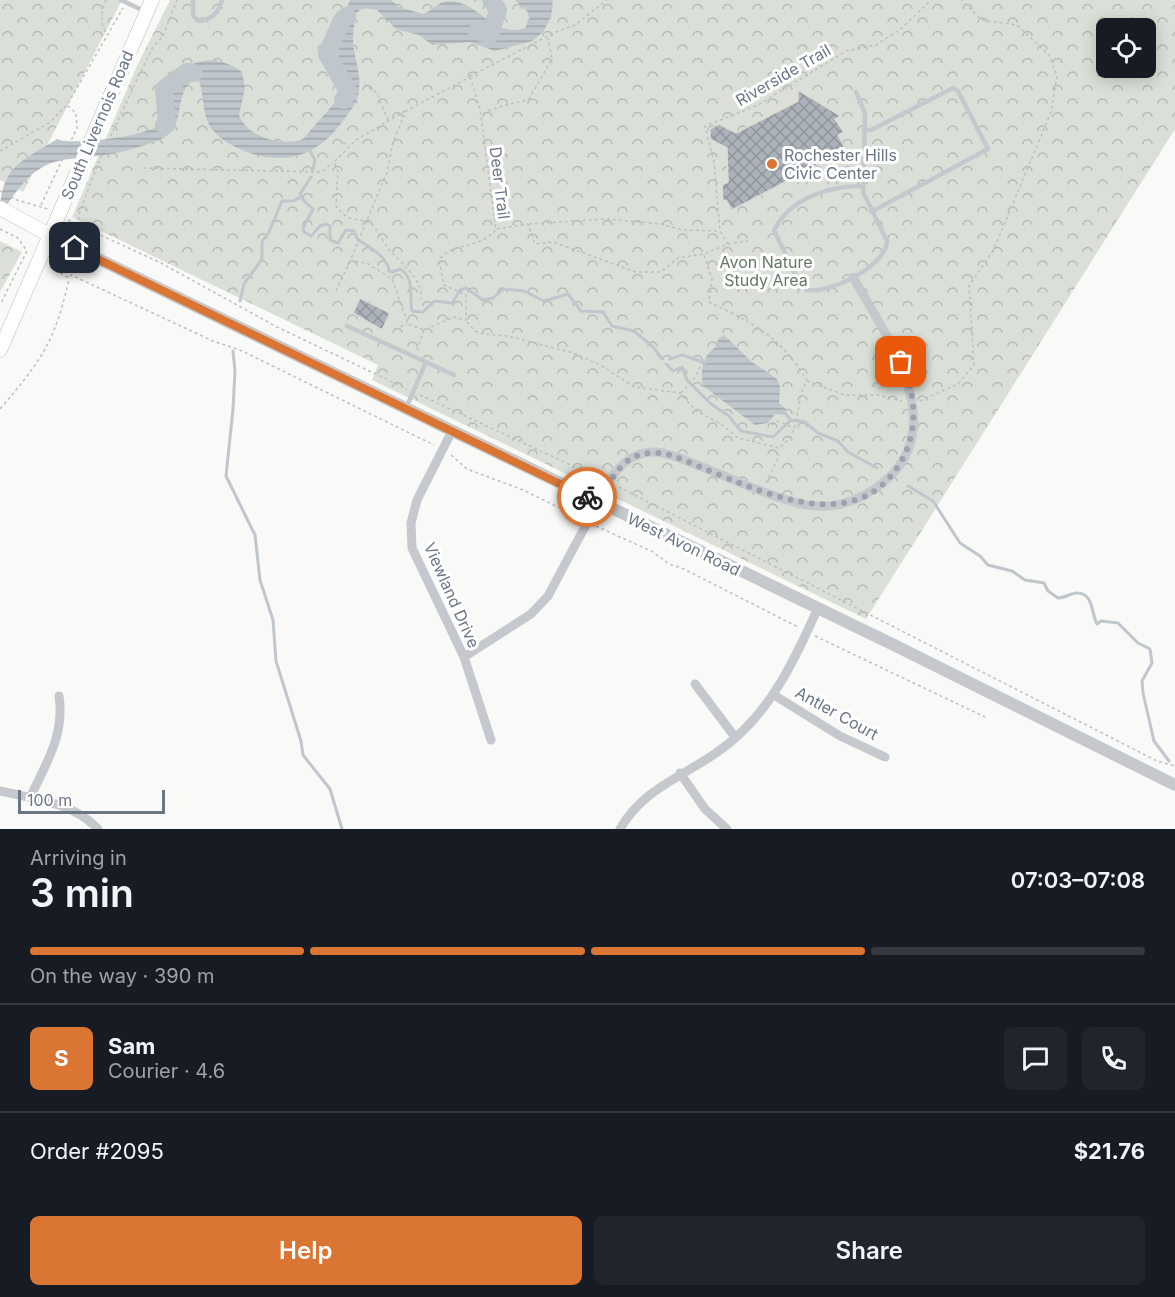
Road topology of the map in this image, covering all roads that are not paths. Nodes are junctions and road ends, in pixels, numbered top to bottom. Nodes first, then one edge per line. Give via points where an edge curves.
1 (122, 0) edge
2 (193, 0) edge
3 (222, 0) edge
4 (149, 6) edge
5 (856, 92) dead end
6 (864, 130) junction
7 (862, 186) junction
8 (0, 208) edge
9 (871, 212) junction
10 (51, 236) junction
11 (854, 277) junction
12 (347, 326) dead end
13 (0, 350) edge
14 (426, 362) junction
15 (454, 375) dead end
16 (406, 408) junction
17 (452, 431) junction
18 (599, 503) junction
19 (818, 608) junction
20 (464, 657) junction
21 (695, 684) dead end
22 (774, 695) junction
23 (59, 696) dead end
24 (735, 737) junction
25 (491, 740) dead end
26 (885, 757) dead end
27 (680, 773) junction
28 (1175, 785) edge
29 (0, 791) edge
30 (30, 798) junction
31 (98, 829) edge
32 (620, 829) edge
33 (728, 829) edge

1 - 4 lane
2 - 3 lane via 193,15 198,21 209,20
4 - 10 main road, South Livernois Road
5 - 6 lane via 864,109
6 - 7 lane
6 - 9 lane via 953,88 988,149
7 - 9 lane
7 - 11 lane via 836,187 814,195 786,213 774,230 804,289 820,290
8 - 10 main road, West Avon Road
9 - 11 lane via 887,248 877,261
10 - 13 main road, South Livernois Road
10 - 16 street, West Avon Road
11 - 18 street via 901,362 914,404 912,433 902,458 885,481 845,503 819,506 795,502 670,455 648,452 622,464
12 - 14 lane
14 - 15 lane
14 - 16 lane
16 - 17 street, West Avon Road
17 - 18 street, West Avon Road
17 - 20 street, Viewland Drive via 417,500 411,523 412,548
18 - 19 street, West Avon Road
18 - 20 street via 548,596 531,614
19 - 22 street
19 - 28 street, West Avon Road
20 - 25 street, Viewland Drive
21 - 24 street
22 - 24 street
22 - 26 street, Antler Court via 840,736
23 - 30 street via 59,734
24 - 27 street via 717,753
27 - 32 street via 645,797
27 - 33 street via 705,808
29 - 30 street
30 - 31 street via 65,806

